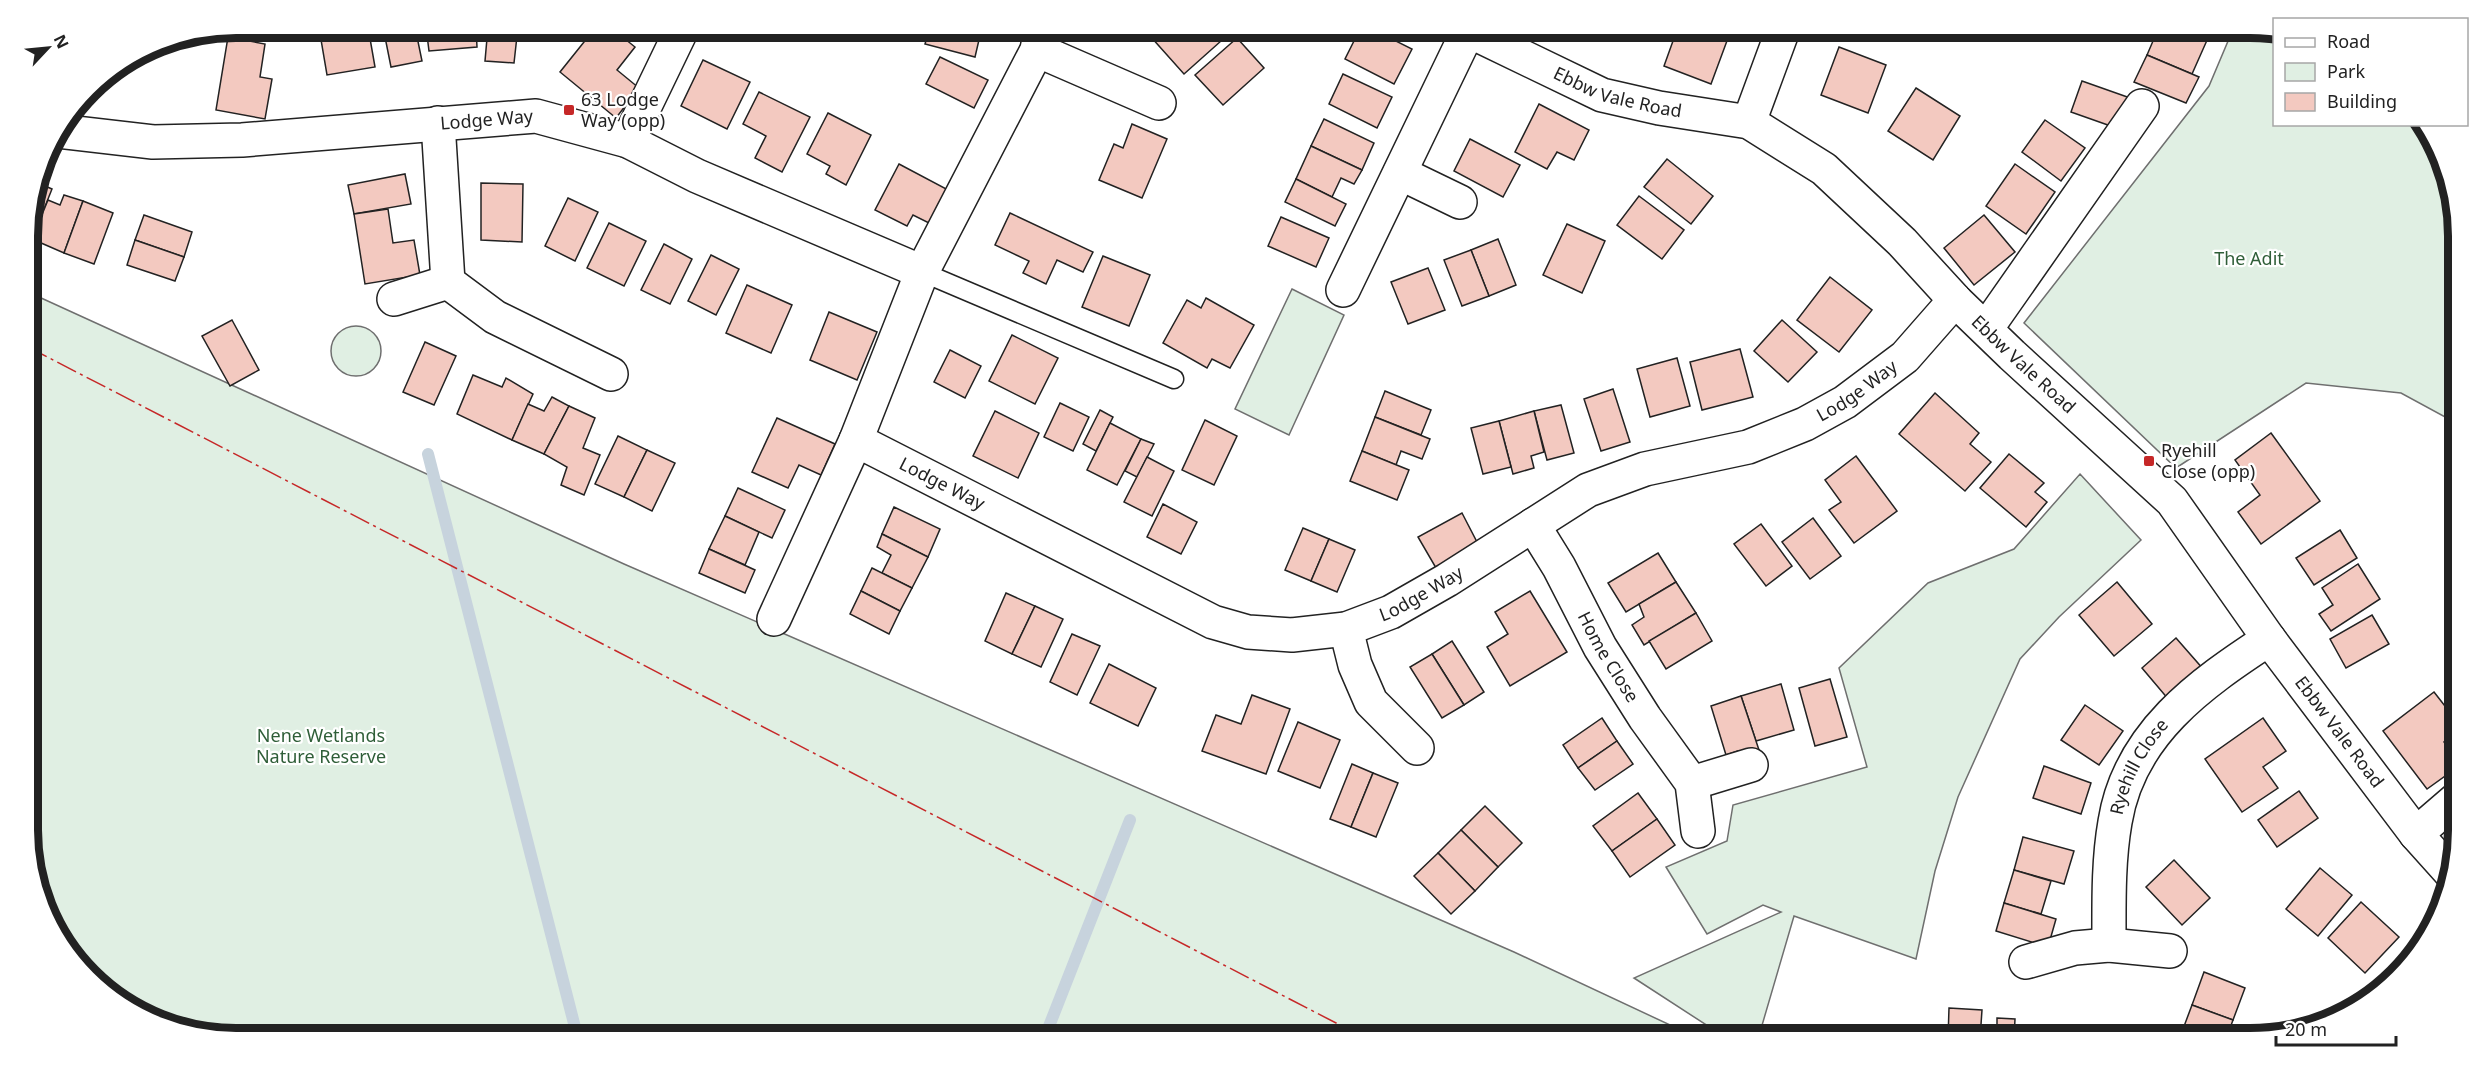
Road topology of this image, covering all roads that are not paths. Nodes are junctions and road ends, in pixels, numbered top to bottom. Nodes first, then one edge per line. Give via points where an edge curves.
1 (678, 38) edge
2 (1461, 38) edge
3 (1484, 38) edge
4 (1780, 38) edge
5 (1039, 39) edge
6 (1159, 102) dead end
7 (2142, 106) dead end
8 (1749, 122) junction
9 (438, 123) junction
10 (73, 124) edge
11 (628, 141) junction
12 (1400, 173) junction
13 (1460, 202) dead end
14 (922, 272) junction
15 (447, 282) junction
16 (1343, 290) dead end
17 (394, 299) dead end
18 (1955, 300) junction
19 (1986, 329) junction
20 (611, 374) dead end
21 (1174, 379) dead end
22 (856, 440) junction
23 (1533, 525) junction
24 (774, 619) dead end
25 (1346, 629) junction
26 (2269, 639) junction
27 (1417, 748) dead end
28 (1751, 765) dead end
29 (1692, 783) junction
30 (2448, 806) edge
31 (1698, 831) dead end
32 (2416, 834) junction
33 (2445, 867) edge
34 (2109, 945) junction
35 (2170, 951) dead end
36 (2026, 962) dead end

1 - 11 street
2 - 12 street, Ebbw Vale Road
3 - 8 street, Ebbw Vale Road via 1602,95
4 - 8 street
5 - 6 street
5 - 14 street
7 - 19 street
8 - 18 street, Ebbw Vale Road via 1824,169 1902,242
9 - 10 street, Lodge Way via 242,140 153,142
9 - 11 street, Lodge Way via 537,116
9 - 15 street
11 - 14 street, Lodge Way via 697,176
12 - 13 street
12 - 16 street, Ebbw Vale Road
14 - 21 lane
14 - 22 street
15 - 17 street
15 - 20 street via 495,317
18 - 19 street, Ebbw Vale Road
18 - 23 street, Lodge Way via 1905,357 1845,402 1805,424 1748,447 1645,469 1588,490
19 - 26 street, Ebbw Vale Road via 2172,501
22 - 24 street
22 - 25 street, Lodge Way via 1213,622 1248,632 1292,635
23 - 25 street, Lodge Way via 1391,612
23 - 29 street, Home Close via 1600,647
25 - 27 street via 1355,665 1371,702
26 - 32 street, Ebbw Vale Road
26 - 34 street, Ryehill Close via 2215,674 2176,708 2141,750 2124,784 2115,820 2109,873
28 - 29 street
29 - 31 street, Home Close
30 - 32 street
32 - 33 street, Ebbw Vale Road
34 - 35 street
34 - 36 street via 2075,948

